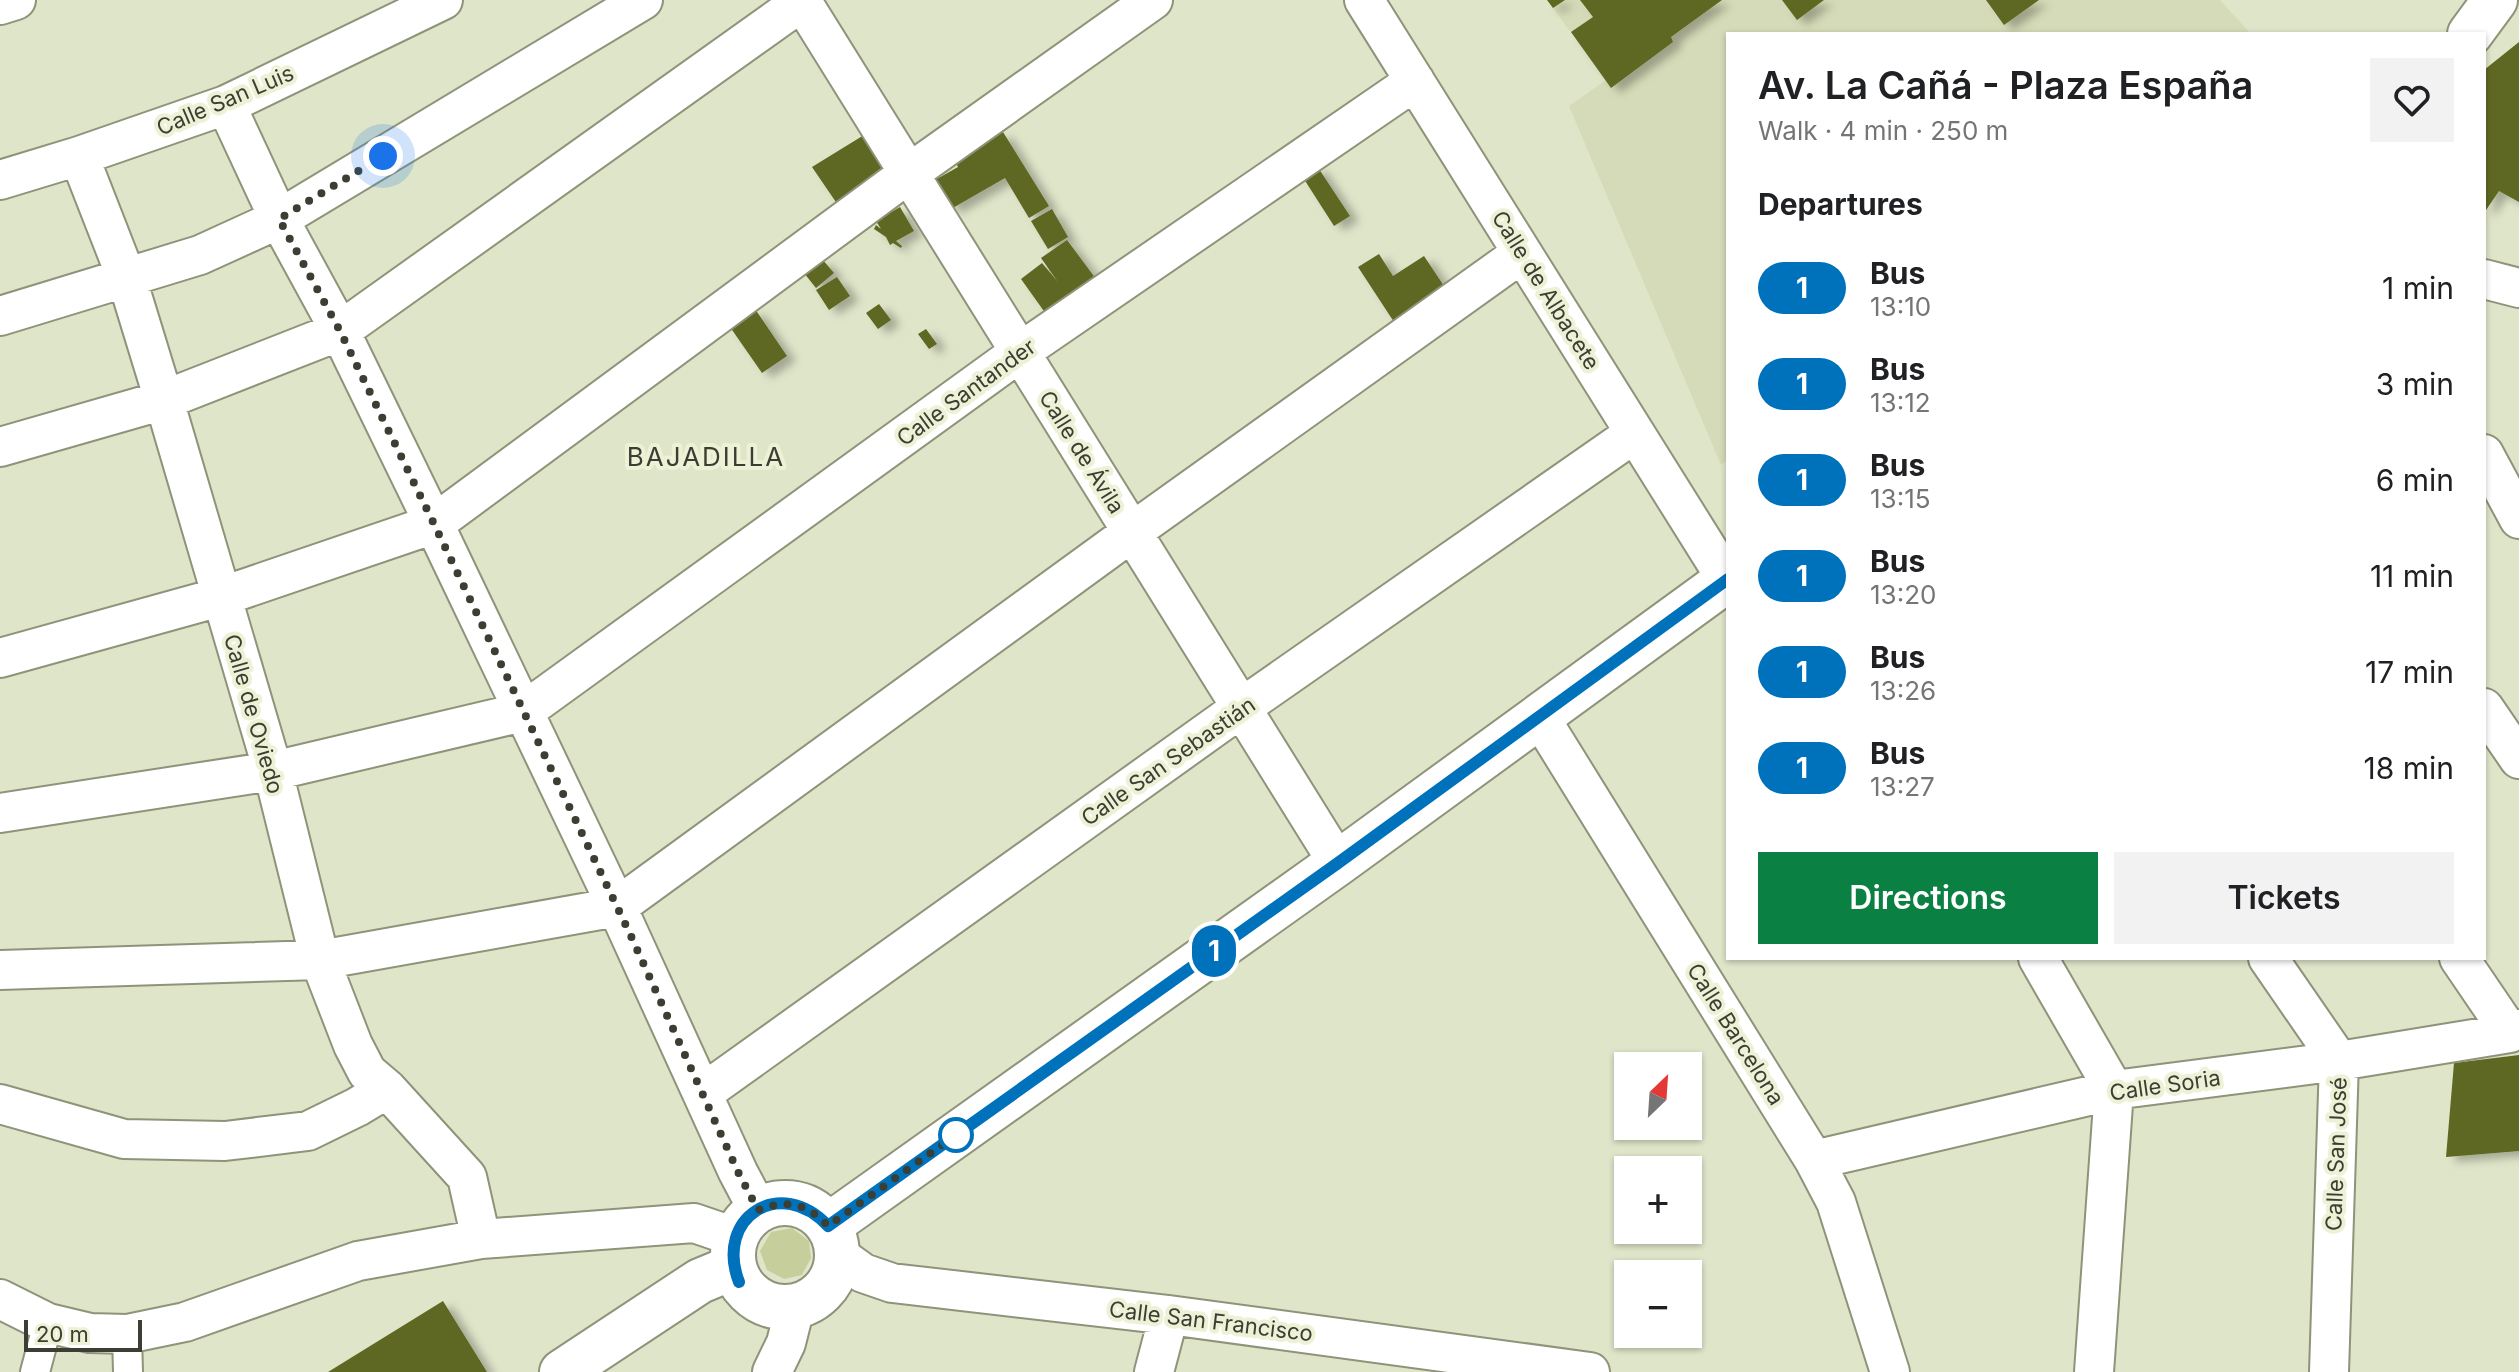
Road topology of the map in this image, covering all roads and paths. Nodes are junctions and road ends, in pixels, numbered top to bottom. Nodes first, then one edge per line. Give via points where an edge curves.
1 (16, 0) edge
2 (443, 0) edge
3 (643, 0) edge
4 (1153, 0) edge
5 (1364, 0) edge
6 (2495, 0) edge
7 (802, 1) edge
8 (0, 5) edge
9 (2471, 32) edge
10 (1415, 81) junction
11 (226, 105) junction
12 (79, 156) junction
13 (908, 174) junction
14 (0, 180) edge
15 (279, 219) junction
16 (1522, 253) junction
17 (127, 279) junction
18 (2486, 280) edge
19 (2519, 288) edge
20 (0, 316) edge
21 (340, 331) junction
22 (1020, 352) junction
23 (164, 400) junction
24 (1635, 433) junction
25 (0, 447) edge
26 (2486, 458) edge
27 (2519, 519) edge
28 (434, 524) junction
29 (1132, 532) junction
30 (1726, 577) edge
31 (1726, 581) edge
32 (220, 597) junction
33 (0, 658) edge
34 (1241, 708) junction
35 (2486, 711) edge
36 (523, 712) junction
37 (1539, 716) junction
38 (2519, 759) edge
39 (273, 771) junction
40 (0, 813) edge
41 (1338, 863) junction
42 (617, 907) junction
43 (320, 960) junction
44 (2039, 960) edge
45 (2269, 960) edge
46 (2461, 960) edge
47 (0, 970) edge
48 (2514, 1031) edge
49 (2339, 1061) junction
50 (387, 1089) junction
51 (2114, 1090) junction
52 (703, 1093) junction
53 (0, 1104) edge
54 (1814, 1160) junction
55 (742, 1238) junction
56 (481, 1239) junction
57 (833, 1240) junction
58 (0, 1299) edge
59 (795, 1307) junction
60 (1169, 1315) junction
61 (48, 1323) junction
62 (127, 1334) junction
63 (35, 1372) edge
64 (128, 1372) edge
65 (562, 1372) edge
66 (772, 1372) edge
67 (1154, 1372) edge
68 (1590, 1372) edge
69 (1890, 1372) edge
70 (2094, 1372) edge
71 (2329, 1372) edge

1 - 8 street
2 - 11 street, Calle San Luis
3 - 15 street
4 - 13 street
5 - 10 street, Calle de Albacete
6 - 9 street
7 - 13 street, Calle de Ávila
7 - 21 street
10 - 16 street, Calle de Albacete
10 - 22 street, Calle Santander
11 - 12 street, Calle San Luis
11 - 15 street
12 - 14 street, Calle San Luis
12 - 17 street, Calle de Oviedo
13 - 22 street, Calle de Ávila
13 - 28 street
15 - 17 street via 200,255
15 - 21 street
16 - 24 street, Calle de Albacete
16 - 29 street
17 - 20 street
17 - 23 street, Calle de Oviedo
18 - 19 street
21 - 23 street
21 - 28 street
22 - 29 street, Calle de Ávila
22 - 36 street, Calle Santander
23 - 25 street
23 - 32 street, Calle de Oviedo
24 - 30 street, Calle de Albacete
24 - 34 street, Calle San Sebastián
26 - 27 street
28 - 32 street
28 - 36 street
29 - 34 street, Calle de Ávila
29 - 42 street
31 - 37 street
32 - 33 street
32 - 39 street, Calle de Oviedo
34 - 41 street, Calle de Ávila
34 - 52 street, Calle San Sebastián
35 - 38 street
36 - 39 street
36 - 42 street
37 - 41 street
37 - 54 street, Calle Barcelona
39 - 40 street
39 - 43 street, Calle de Oviedo
41 - 57 street
42 - 43 street
42 - 52 street
43 - 47 street
43 - 50 street, Calle de Oviedo via 367,1072
44 - 51 street
45 - 49 street, Calle San José
46 - 48 street
48 - 49 street, Calle Soria
49 - 51 street, Calle Soria
49 - 71 street, Calle San José
50 - 53 street via 308,1131 225,1141 124,1139
50 - 56 street, Calle de Oviedo via 467,1177
51 - 54 street, Calle Soria
51 - 70 street
52 - 55 street via 738,1172
54 - 69 street, Calle Barcelona via 1836,1202
55 - 56 street via 694,1223
55 - 57 street via 773,1204 789,1203 817,1214
55 - 59 street via 739,1282 763,1303
55 - 65 street via 700,1281
56 - 62 street via 358,1261 185,1322
57 - 59 street via 835,1273 812,1301
57 - 60 street, Calle San Francisco via 863,1273 892,1283
58 - 61 street
59 - 66 street
60 - 67 street
60 - 68 street, Calle San Francisco
61 - 62 street via 90,1333
61 - 63 street
62 - 64 street

